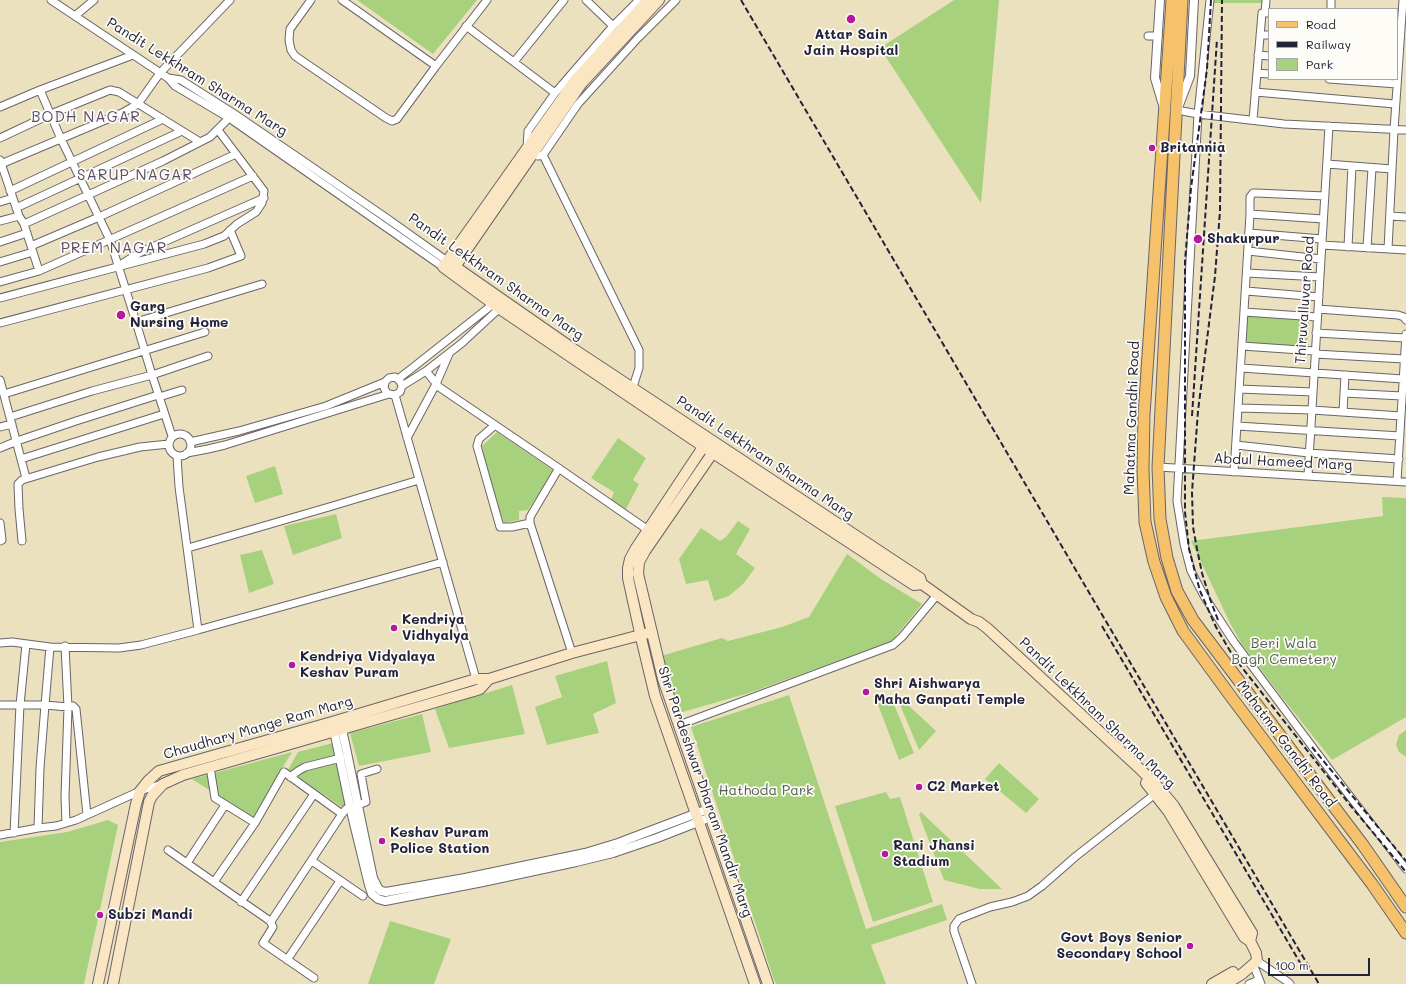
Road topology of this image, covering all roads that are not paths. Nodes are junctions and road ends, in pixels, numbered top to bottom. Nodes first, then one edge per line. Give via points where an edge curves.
1 (51, 0) edge
2 (94, 0) edge
3 (230, 0) edge
4 (311, 0) edge
5 (342, 0) edge
6 (487, 0) edge
7 (564, 0) edge
8 (586, 0) edge
9 (639, 0) edge
10 (648, 0) edge
11 (659, 0) edge
12 (676, 0) edge
13 (1160, 0) edge
14 (1172, 0) edge
15 (1182, 0) edge
16 (1194, 0) edge
17 (1210, 0) edge
18 (1266, 0) edge
19 (1403, 0) edge
20 (1267, 13) edge
21 (76, 15) junction
22 (1399, 21) edge
23 (466, 26) junction
24 (613, 26) junction
25 (1403, 31) edge
26 (1260, 34) junction
27 (1268, 35) edge
28 (1148, 36) dead end
29 (1158, 36) junction
30 (1398, 44) edge
31 (133, 55) junction
32 (1258, 55) junction
33 (1268, 56) edge
34 (514, 62) junction
35 (436, 66) junction
36 (1398, 66) edge
37 (1406, 68) edge
38 (160, 73) junction
39 (1257, 73) junction
40 (1268, 74) edge
41 (168, 78) junction
42 (1343, 80) edge
43 (1397, 80) edge
44 (1173, 81) junction
45 (1397, 84) junction
46 (40, 90) junction
47 (1255, 92) junction
48 (556, 94) junction
49 (138, 104) junction
50 (1396, 104) junction
51 (0, 107) edge
52 (1177, 110) junction
53 (1165, 112) junction
54 (51, 114) junction
55 (1198, 114) junction
56 (229, 118) junction
57 (163, 119) junction
58 (1253, 120) junction
59 (1329, 126) junction
60 (218, 130) junction
61 (1394, 130) junction
62 (1406, 130) edge
63 (182, 131) junction
64 (0, 138) edge
65 (61, 139) junction
66 (200, 142) junction
67 (528, 153) junction
68 (236, 154) junction
69 (543, 155) junction
70 (0, 161) edge
71 (72, 162) junction
72 (1327, 164) junction
73 (1352, 166) junction
74 (1372, 168) junction
75 (1392, 170) junction
76 (252, 176) junction
77 (81, 178) junction
78 (3, 180) edge
79 (12, 194) junction
80 (88, 194) junction
81 (1325, 196) junction
82 (264, 198) junction
83 (0, 202) edge
84 (16, 208) junction
85 (1250, 214) junction
86 (19, 216) junction
87 (1390, 216) junction
88 (99, 217) junction
89 (1406, 217) edge
90 (1323, 219) junction
91 (0, 221) edge
92 (24, 224) junction
93 (230, 230) junction
94 (27, 233) junction
95 (1249, 233) junction
96 (110, 240) junction
97 (0, 242) edge
98 (1322, 242) junction
99 (1348, 247) junction
100 (1367, 248) junction
101 (32, 249) junction
102 (1388, 249) junction
103 (1406, 250) edge
104 (1248, 251) junction
105 (1321, 259) junction
106 (0, 262) edge
107 (118, 266) junction
108 (449, 266) junction
109 (40, 271) junction
110 (1247, 273) junction
111 (1320, 277) junction
112 (0, 282) edge
113 (262, 284) dead end
114 (126, 289) junction
115 (1246, 291) junction
116 (1319, 297) junction
117 (0, 298) edge
118 (500, 303) junction
119 (1244, 312) junction
120 (1318, 313) junction
121 (1406, 320) edge
122 (136, 322) junction
123 (0, 323) edge
124 (205, 332) dead end
125 (1316, 333) junction
126 (1406, 336) edge
127 (1242, 346) junction
128 (144, 350) junction
129 (1315, 352) junction
130 (449, 354) junction
131 (208, 356) dead end
132 (1404, 359) junction
133 (1241, 368) junction
134 (426, 371) junction
135 (1314, 373) junction
136 (152, 375) junction
137 (1345, 375) junction
138 (398, 379) junction
139 (1403, 379) junction
140 (0, 380) edge
141 (385, 382) junction
142 (436, 384) junction
143 (402, 386) junction
144 (633, 387) junction
145 (1239, 389) junction
146 (182, 390) dead end
147 (1313, 392) junction
148 (1344, 393) junction
149 (392, 395) junction
150 (158, 396) junction
151 (1402, 396) junction
152 (3, 397) edge
153 (1238, 408) junction
154 (1312, 410) junction
155 (1343, 412) junction
156 (164, 414) junction
157 (1401, 416) junction
158 (11, 420) junction
159 (495, 425) junction
160 (1237, 426) junction
161 (0, 427) edge
162 (1310, 431) junction
163 (172, 436) junction
164 (1400, 436) junction
165 (407, 438) junction
166 (17, 441) junction
167 (190, 442) junction
168 (168, 444) junction
169 (1236, 445) junction
170 (711, 446) junction
171 (0, 448) edge
172 (187, 453) junction
173 (1309, 453) junction
174 (178, 456) junction
175 (1399, 458) junction
176 (22, 459) junction
177 (1158, 467) junction
178 (559, 468) junction
179 (1179, 469) junction
180 (1234, 472) junction
181 (1308, 476) junction
182 (26, 478) junction
183 (419, 480) junction
184 (1397, 481) junction
185 (1406, 482) edge
186 (0, 523) edge
187 (530, 523) junction
188 (648, 530) junction
189 (0, 541) edge
190 (22, 541) dead end
191 (188, 548) junction
192 (443, 562) junction
193 (937, 595) junction
194 (636, 618) junction
195 (198, 630) junction
196 (652, 632) junction
197 (640, 634) junction
198 (622, 639) junction
199 (0, 643) edge
200 (26, 644) junction
201 (65, 646) junction
202 (50, 647) junction
203 (572, 653) junction
204 (476, 679) junction
205 (489, 679) junction
206 (0, 705) edge
207 (20, 705) junction
208 (45, 705) junction
209 (68, 707) junction
210 (337, 725) junction
211 (679, 725) junction
212 (341, 758) junction
213 (210, 767) junction
214 (378, 769) dead end
215 (290, 777) junction
216 (163, 784) junction
217 (140, 791) junction
218 (1158, 791) junction
219 (314, 794) junction
220 (226, 805) junction
221 (354, 806) junction
222 (710, 813) junction
223 (342, 814) junction
224 (88, 815) junction
225 (698, 818) junction
226 (66, 823) junction
227 (255, 823) junction
228 (38, 828) junction
229 (14, 833) junction
230 (0, 836) edge
231 (168, 850) dead end
232 (312, 861) junction
233 (187, 863) junction
234 (1406, 870) edge
235 (340, 881) junction
236 (214, 882) junction
237 (363, 896) dead end
238 (241, 902) junction
239 (1406, 907) edge
240 (270, 921) junction
241 (1406, 933) edge
242 (287, 960) junction
243 (1252, 964) junction
244 (314, 978) dead end
245 (1239, 981) edge
246 (1260, 982) edge
247 (98, 984) edge
248 (113, 984) edge
249 (755, 984) edge
250 (768, 984) edge
251 (972, 984) edge
252 (1212, 984) edge
253 (1226, 984) edge
254 (1249, 984) edge
255 (1290, 984) edge

1 - 21 street, Pandit Lekkhram Sharma Marg
2 - 21 street
3 - 38 street
4 - 35 street via 290,29 291,50 295,56 386,118 392,121 397,119
5 - 35 street
6 - 23 street
7 - 34 street
8 - 24 street
9 - 24 street
10 - 67 main road via 576,79
11 - 67 main road via 582,84
12 - 69 street via 578,104
13 - 29 street
14 - 44 main road
15 - 44 main road
16 - 52 street via 1190,76
17 - 55 street
18 - 20 street
19 - 22 street
20 - 26 street via 1262,13
21 - 31 street, Pandit Lekkhram Sharma Marg
22 - 25 street
23 - 34 street
23 - 35 street
24 - 48 street
25 - 30 street
26 - 27 street
26 - 32 street
28 - 29 street
29 - 53 street via 1155,78
30 - 36 street
31 - 38 street, Pandit Lekkhram Sharma Marg
31 - 46 street
32 - 33 street
32 - 39 street
34 - 48 street
36 - 37 street
38 - 41 street, Pandit Lekkhram Sharma Marg
38 - 49 street
39 - 40 street
39 - 47 street
41 - 56 street via 175,86
41 - 108 street, Pandit Lekkhram Sharma Marg via 181,80 233,113 379,212
42 - 45 street
43 - 45 street
44 - 52 main road, Mahatma Gandhi Road
44 - 53 main road, Mahatma Gandhi Road
45 - 50 street
46 - 51 street
46 - 54 street
47 - 50 street
47 - 58 street
48 - 67 street via 528,131
49 - 54 street via 119,92 110,90
49 - 57 street
49 - 65 street
50 - 61 street
52 - 55 street
52 - 177 main road, Mahatma Gandhi Road
53 - 241 main road, Mahatma Gandhi Road via 1142,469 1145,522 1154,562 1166,597 1183,631
54 - 64 street
54 - 65 street
55 - 58 street
55 - 179 street
56 - 60 street
56 - 108 street
57 - 63 street
57 - 71 street
58 - 59 street
59 - 61 street
59 - 72 street, Thiruvalluvar Road
60 - 66 street
60 - 68 street
61 - 62 street
61 - 75 street
63 - 66 street
63 - 77 street
65 - 70 street
65 - 71 street
66 - 80 street
67 - 69 street
67 - 108 main road
68 - 76 street
68 - 88 street
69 - 144 street via 639,350 639,368
70 - 78 street
71 - 77 street
71 - 79 street
72 - 73 street
72 - 81 street, Thiruvalluvar Road
73 - 74 street
73 - 99 street
74 - 75 street
74 - 100 street
75 - 87 street
76 - 82 street via 264,191
76 - 96 street
77 - 80 street
77 - 84 street
78 - 79 street
79 - 83 street
79 - 84 street
80 - 88 street
80 - 92 street
81 - 85 street via 1253,193 1250,197
81 - 90 street, Thiruvalluvar Road
82 - 93 street via 256,212
82 - 107 street via 141,252
84 - 86 street
85 - 90 street
85 - 95 street
86 - 91 street
86 - 92 street
87 - 89 street
87 - 102 street
88 - 96 street
88 - 101 street
90 - 98 street, Thiruvalluvar Road
92 - 94 street
93 - 107 street via 224,236 204,244
93 - 114 street via 241,256 208,268
94 - 97 street
94 - 101 street
95 - 98 street
95 - 104 street
96 - 107 street
96 - 109 street
98 - 99 street
98 - 105 street, Thiruvalluvar Road
99 - 100 street
100 - 102 street
101 - 106 street
101 - 109 street
102 - 103 street
104 - 105 street
104 - 110 street
105 - 111 street, Thiruvalluvar Road
107 - 114 street
107 - 117 street
108 - 118 main road, Pandit Lekkhram Sharma Marg
109 - 112 street
110 - 111 street
110 - 115 street
111 - 116 street, Thiruvalluvar Road
113 - 122 street
114 - 122 street
114 - 123 street
115 - 116 street
115 - 119 street
116 - 120 street, Thiruvalluvar Road
118 - 130 street
118 - 138 street
118 - 144 main road, Pandit Lekkhram Sharma Marg
118 - 170 main road, Pandit Lekkhram Sharma Marg
119 - 120 street
119 - 127 street
120 - 121 street via 1398,315
120 - 125 street, Thiruvalluvar Road
122 - 128 street
124 - 128 street
125 - 126 street
125 - 129 street, Thiruvalluvar Road
126 - 132 street
127 - 129 street
127 - 133 street
128 - 136 street
128 - 152 street
129 - 132 street
129 - 135 street, Thiruvalluvar Road
130 - 134 street
130 - 142 street
131 - 136 street
132 - 139 street
133 - 135 street
133 - 145 street
134 - 142 street
134 - 143 street
135 - 137 street
135 - 147 street, Thiruvalluvar Road
136 - 150 street
136 - 158 street via 92,391
137 - 139 street
137 - 148 street
138 - 141 street via 392,377
138 - 143 street
139 - 151 street
140 - 152 street
141 - 149 street via 384,388
141 - 167 street via 326,406
142 - 159 street
142 - 165 street
143 - 149 street via 400,392
144 - 170 main road, Pandit Lekkhram Sharma Marg
145 - 147 street
145 - 153 street
146 - 150 street
147 - 154 street, Thiruvalluvar Road
148 - 151 street
148 - 155 street
149 - 165 street
149 - 172 street via 225,445
150 - 156 street
150 - 166 street
151 - 157 street
152 - 158 street
153 - 154 street
153 - 160 street
154 - 155 street
154 - 162 street, Thiruvalluvar Road
155 - 157 street
156 - 163 street
156 - 176 street
157 - 164 street
158 - 161 street
158 - 166 street
159 - 178 street
159 - 187 street via 479,439 477,446 500,527
160 - 162 street
160 - 169 street
162 - 164 street
162 - 173 street, Thiruvalluvar Road
163 - 167 street via 183,434
163 - 168 street
164 - 175 street
165 - 183 street
166 - 171 street
166 - 176 street
167 - 172 street
168 - 174 street via 171,452
168 - 182 street via 140,447 98,457
169 - 173 street
169 - 180 street
170 - 188 main road, Shri Pardeshwar Dharam Mandir Marg
170 - 193 main road, Pandit Lekkhram Sharma Marg via 920,578 922,584
170 - 196 main road, Shri Pardeshwar Dharam Mandir Marg via 640,562 639,580
172 - 174 street
173 - 175 street
173 - 181 street, Thiruvalluvar Road
174 - 191 street via 179,487
175 - 184 street
176 - 182 street
177 - 179 street, Abdul Hameed Marg
177 - 239 main road, Mahatma Gandhi Road via 1160,519 1167,558 1177,591 1190,614 1363,845
178 - 187 street via 530,517
178 - 188 street
179 - 180 street, Abdul Hameed Marg
179 - 234 street via 1177,501 1184,544 1191,571 1204,596 1234,642
180 - 181 street, Abdul Hameed Marg
181 - 184 street, Abdul Hameed Marg
182 - 190 street via 18,484
183 - 191 street
183 - 192 street
184 - 185 street, Abdul Hameed Marg
186 - 189 street
187 - 203 street
188 - 194 main road, Shri Pardeshwar Dharam Mandir Marg via 631,557 628,568
191 - 195 street
192 - 195 street
192 - 204 street
193 - 211 street via 892,645
193 - 218 main road, Pandit Lekkhram Sharma Marg via 971,619 974,626 1026,668
194 - 197 main road, Shri Pardeshwar Dharam Mandir Marg
194 - 198 main road
195 - 201 street via 119,648
196 - 197 main road, Chaudhary Mange Ram Marg
196 - 211 main road, Shri Pardeshwar Dharam Mandir Marg via 663,679
197 - 198 main road, Chaudhary Mange Ram Marg
197 - 225 main road, Shri Pardeshwar Dharam Mandir Marg via 655,696
198 - 203 main road, Chaudhary Mange Ram Marg
199 - 200 street
200 - 202 street
200 - 207 street
201 - 202 street
201 - 209 street
202 - 208 street
203 - 205 main road, Chaudhary Mange Ram Marg
204 - 205 main road, Chaudhary Mange Ram Marg
204 - 210 main road, Chaudhary Mange Ram Marg
205 - 210 main road, Chaudhary Mange Ram Marg via 480,689 474,691
206 - 207 street
207 - 208 street
207 - 229 street
208 - 209 street
208 - 228 street
209 - 224 street via 73,706 76,709
209 - 226 street
210 - 212 street
210 - 213 main road, Chaudhary Mange Ram Marg
210 - 217 main road, Chaudhary Mange Ram Marg via 159,771
210 - 221 street
211 - 222 main road, Shri Pardeshwar Dharam Mandir Marg
212 - 215 street via 305,767
212 - 221 street
213 - 216 main road, Chaudhary Mange Ram Marg
213 - 220 street via 215,798
214 - 221 street via 361,774 366,802
215 - 219 street
215 - 227 street via 284,772
216 - 217 street
216 - 248 main road, Chaudhary Mange Ram Marg via 149,802
217 - 224 street
217 - 247 main road, Chaudhary Mange Ram Marg
218 - 243 main road, Pandit Lekkhram Sharma Marg via 1244,937 1250,941 1256,953
218 - 251 street via 1028,896 959,919 954,931
219 - 223 street
219 - 238 street
220 - 227 street
220 - 233 street
221 - 223 street
221 - 225 street via 369,885 372,894 385,901 576,862 643,843
222 - 225 street
222 - 250 main road, Shri Pardeshwar Dharam Mandir Marg
223 - 232 street
224 - 226 street
225 - 249 main road, Shri Pardeshwar Dharam Mandir Marg
226 - 228 street
227 - 236 street
228 - 229 street
229 - 230 street
231 - 233 street
232 - 235 street
232 - 240 street
233 - 236 street
235 - 237 street
235 - 242 street
236 - 238 street
238 - 240 street
240 - 242 street via 273,927 263,943
242 - 244 street
243 - 245 main road
243 - 246 street
243 - 252 main road
243 - 255 street
245 - 253 main road
246 - 254 street

